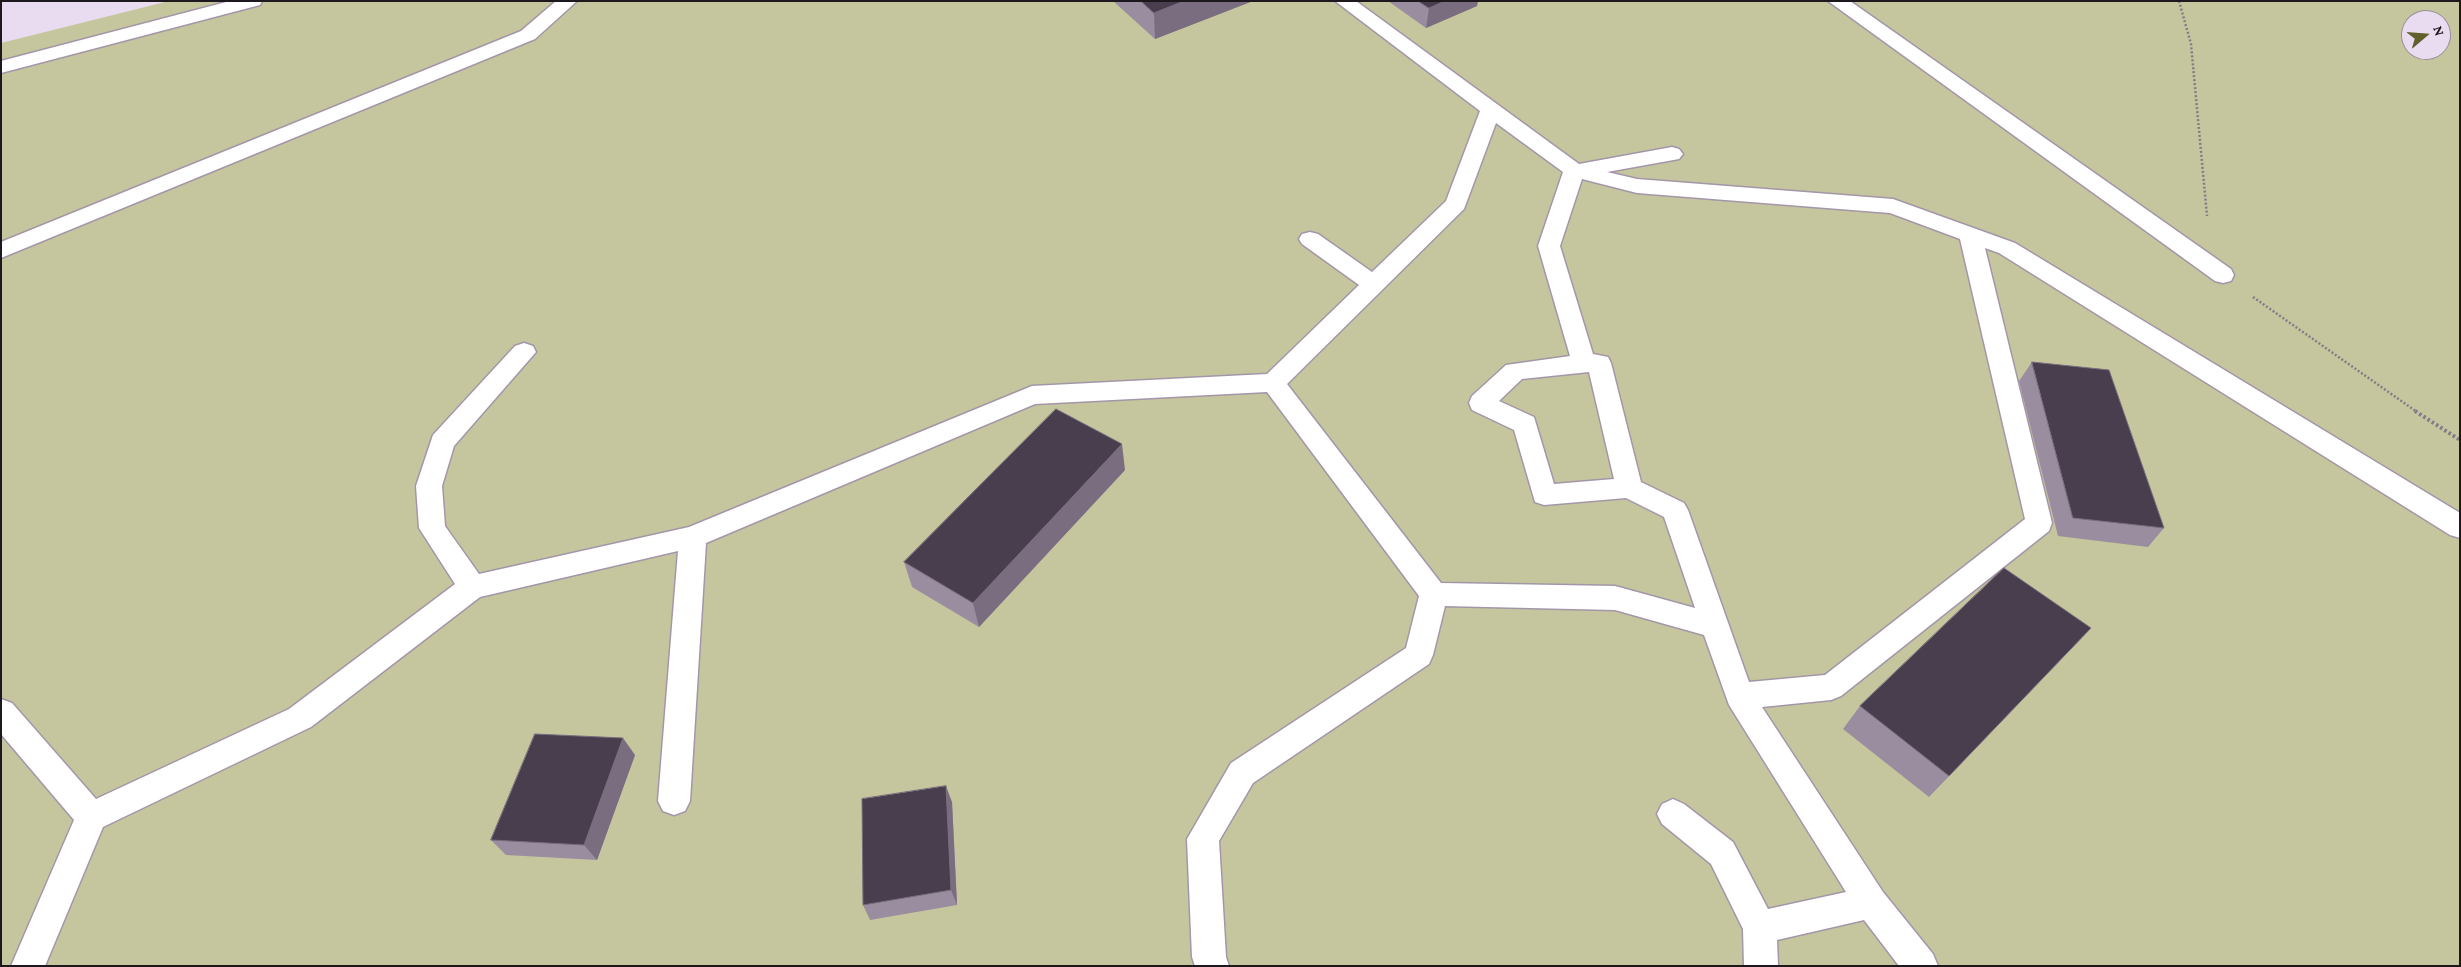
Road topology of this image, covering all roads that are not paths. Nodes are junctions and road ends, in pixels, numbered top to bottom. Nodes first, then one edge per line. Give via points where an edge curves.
1 (253, 1) edge
2 (568, 1) edge
3 (1344, 1) edge
4 (1837, 1) edge
5 (1, 67) edge
6 (1491, 109) junction
7 (1672, 154) dead end
8 (1574, 170) junction
9 (1970, 234) junction
10 (1310, 239) dead end
11 (1, 251) edge
12 (2223, 275) road end
13 (1374, 284) junction
14 (524, 352) dead end
15 (1584, 363) junction
16 (1273, 383) junction
17 (1629, 488) junction
18 (2460, 527) edge
19 (693, 537) junction
20 (472, 587) junction
21 (1434, 594) junction
22 (1715, 626) junction
23 (1739, 696) junction
24 (1, 712) edge
25 (674, 801) dead end
26 (1673, 814) dead end
27 (91, 817) junction
28 (1872, 903) junction
29 (1760, 927) junction
30 (28, 966) edge
31 (1212, 966) edge
32 (1762, 966) edge
33 (1921, 966) edge

1 - 5 lane
2 - 11 lane via 528,35
3 - 6 lane
4 - 12 lane
6 - 8 lane
6 - 13 lane via 1456,204
7 - 8 lane
8 - 9 lane via 1637,186 1893,206
8 - 15 lane via 1549,246
9 - 18 lane via 2007,248
9 - 23 lane via 2039,523 1831,687
10 - 13 lane
13 - 16 lane
14 - 20 lane via 442,442 429,486 432,528
15 - 17 lane via 1599,363
15 - 17 lane via 1514,372 1481,403 1525,424 1544,496
16 - 19 lane via 1032,395
16 - 21 lane
17 - 22 lane via 1675,510
19 - 20 lane
19 - 25 lane
20 - 27 lane via 300,718
21 - 22 lane via 1615,598
21 - 31 lane via 1419,654 1242,773 1203,839
22 - 23 lane
23 - 28 lane
24 - 27 lane
26 - 29 lane via 1722,853
27 - 30 lane
28 - 29 lane
28 - 33 lane
29 - 32 lane

